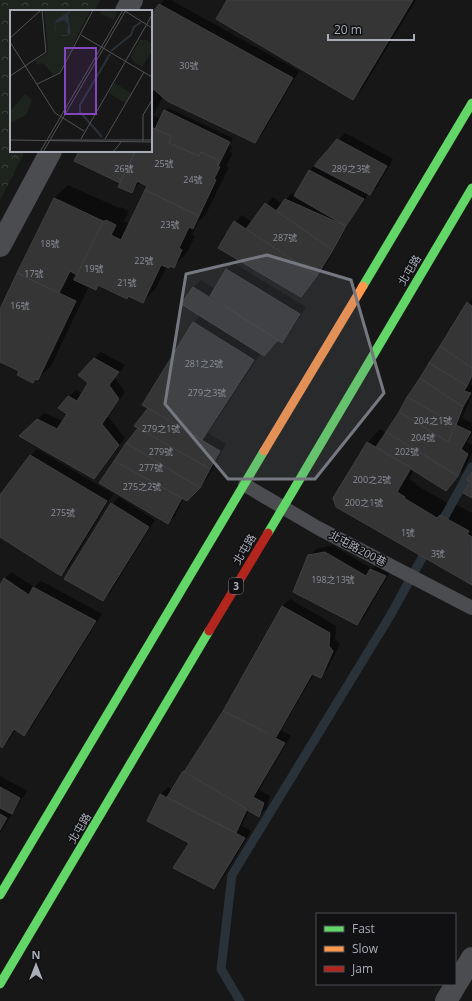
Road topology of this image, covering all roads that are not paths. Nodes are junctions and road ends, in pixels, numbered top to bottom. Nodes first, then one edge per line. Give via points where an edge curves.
1 (132, 0) edge
2 (127, 10) edge
3 (472, 103) edge
4 (50, 152) edge
5 (472, 188) edge
6 (0, 246) edge
7 (245, 485) junction
8 (283, 507) junction
9 (472, 608) edge
10 (0, 895) edge
11 (472, 958) edge
12 (0, 984) edge
13 (456, 984) edge
14 (456, 985) edge
15 (446, 1001) edge

1 - 2 street
3 - 7 main road
4 - 6 street
5 - 8 main road, 北屯路 / 3
7 - 8 lane, 北屯路200巷
7 - 10 main road
8 - 9 lane, 北屯路200巷 via 318,528
8 - 12 main road, 北屯路 / 3
11 - 13 street
14 - 15 street

